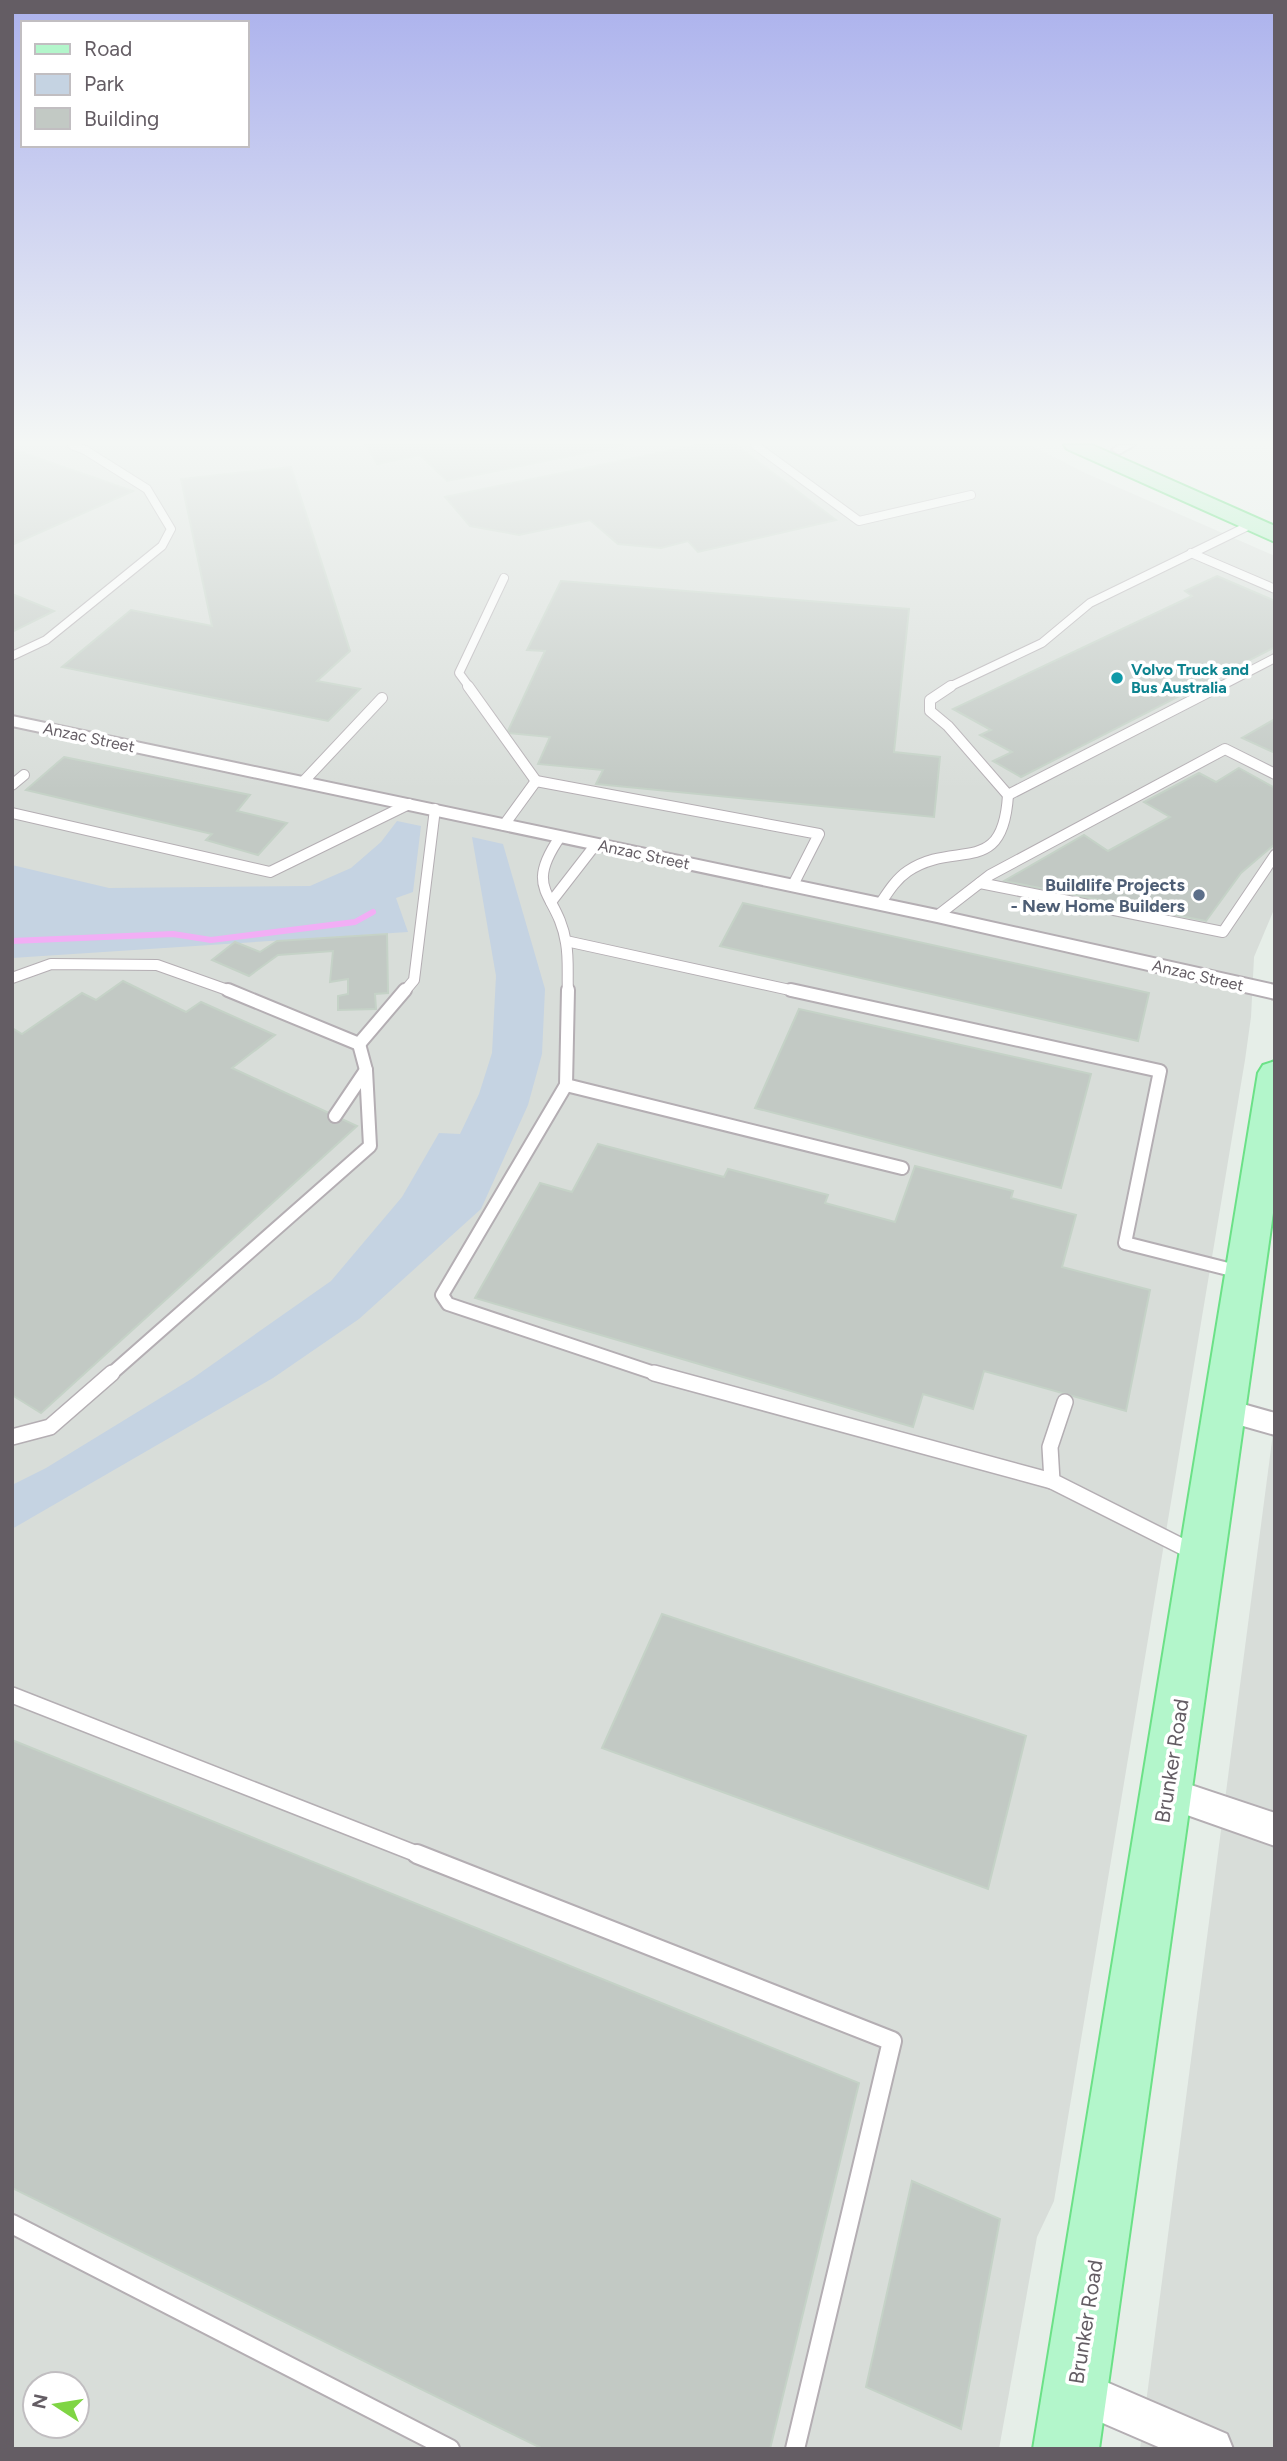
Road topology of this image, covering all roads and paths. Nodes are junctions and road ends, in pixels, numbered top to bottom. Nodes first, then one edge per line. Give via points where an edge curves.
1 (145, 560) edge
2 (1177, 560) edge
3 (1207, 560) edge
4 (504, 578) dead end
5 (1275, 589) edge
6 (12, 656) edge
7 (1275, 658) edge
8 (383, 698) dead end
9 (12, 721) edge
10 (1275, 774) edge
11 (24, 775) dead end
12 (536, 781) junction
13 (303, 782) junction
14 (12, 785) edge
15 (1008, 795) junction
16 (409, 804) junction
17 (435, 809) junction
18 (12, 813) edge
19 (504, 824) junction
20 (560, 836) junction
21 (596, 844) junction
22 (1275, 855) edge
23 (980, 883) junction
24 (793, 886) junction
25 (551, 902) junction
26 (880, 904) junction
27 (937, 916) junction
28 (566, 941) junction
29 (12, 978) edge
30 (1275, 992) edge
31 (359, 1044) junction
32 (366, 1070) junction
33 (1275, 1073) edge
34 (566, 1085) junction
35 (335, 1116) dead end
36 (902, 1168) dead end
37 (1245, 1273) junction
38 (1065, 1402) dead end
39 (1225, 1410) junction
40 (1275, 1424) edge
41 (12, 1437) edge
42 (1052, 1481) junction
43 (1203, 1557) junction
44 (12, 1695) edge
45 (1167, 1793) junction
46 (1275, 1830) edge
47 (12, 2224) edge
48 (1071, 2419) edge
49 (450, 2449) edge
50 (794, 2449) edge
51 (1212, 2449) edge

1 - 6 lane via 47,640
2 - 15 lane via 1090,604 1042,643 930,700 930,711
3 - 5 lane
4 - 12 lane via 459,673
7 - 15 lane
8 - 13 lane
9 - 13 street, Anzac Street
10 - 23 lane via 1225,749
11 - 14 lane
12 - 19 lane
12 - 24 lane via 819,834
13 - 16 street, Anzac Street
15 - 26 lane via 1005,830 997,843 913,868 897,880
16 - 17 street, Anzac Street
16 - 18 lane via 270,872
17 - 19 street, Anzac Street
17 - 31 lane via 414,980
19 - 20 street, Anzac Street
20 - 21 street, Anzac Street
20 - 25 lane via 541,877
21 - 24 street, Anzac Street
21 - 25 lane
22 - 23 lane via 1223,932
23 - 27 lane
24 - 26 street, Anzac Street
25 - 28 lane
26 - 27 street, Anzac Street
27 - 30 street, Anzac Street
28 - 34 lane
28 - 37 lane via 1160,1070 1125,1243
29 - 31 lane via 51,964 157,965
31 - 32 lane
32 - 35 lane
32 - 41 lane via 370,1146 50,1427
33 - 37 main road, Brunker Road
34 - 36 lane
34 - 42 lane via 442,1295 448,1304 682,1382
37 - 39 main road, Brunker Road
38 - 42 lane via 1050,1447
39 - 40 street
39 - 43 main road, Brunker Road
42 - 43 lane
43 - 45 main road, Brunker Road
44 - 50 lane via 892,2041
45 - 46 street
45 - 48 main road, Brunker Road
47 - 49 lane
48 - 51 street

